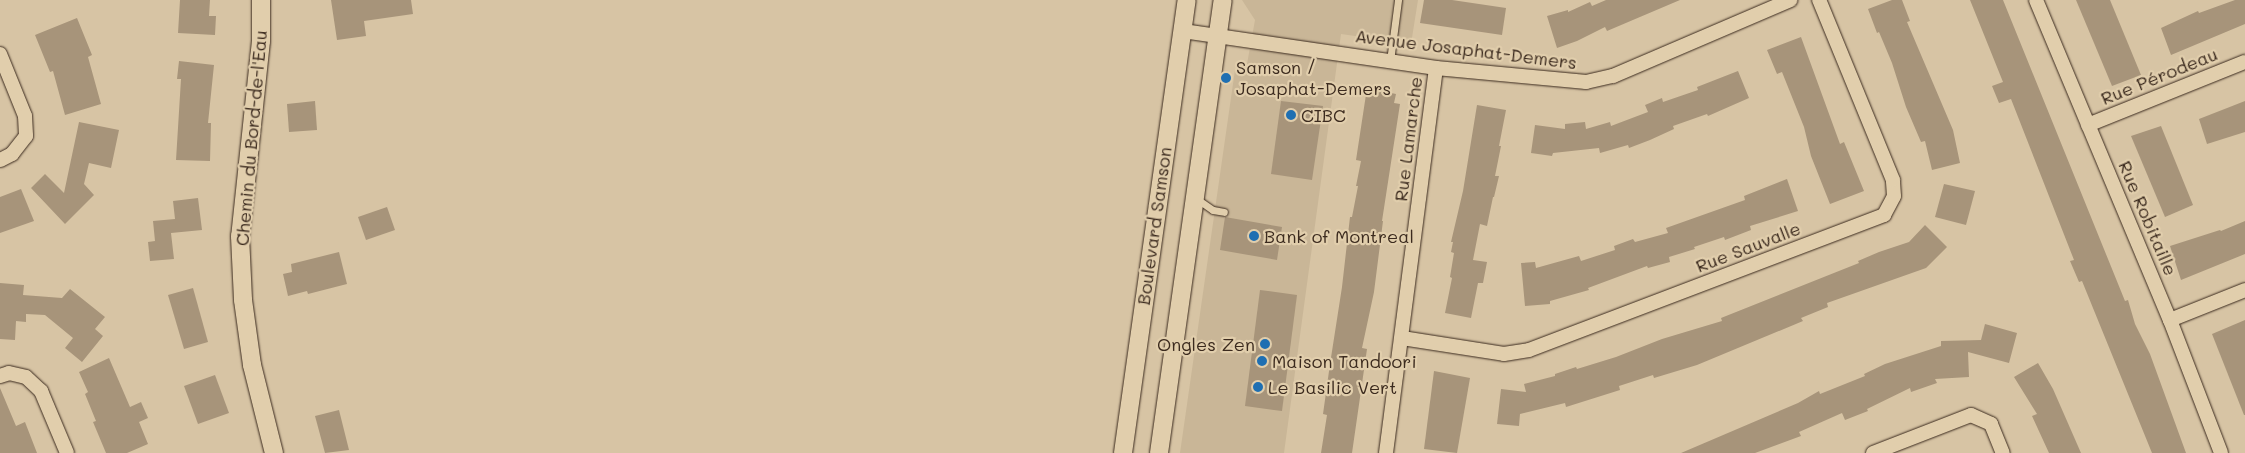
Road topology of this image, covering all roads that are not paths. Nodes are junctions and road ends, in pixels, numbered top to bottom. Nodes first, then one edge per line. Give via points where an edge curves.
1 (262, 0) edge
2 (1187, 0) edge
3 (1222, 0) edge
4 (1398, 0) edge
5 (1790, 0) edge
6 (1820, 0) edge
7 (2036, 0) edge
8 (1183, 31) junction
9 (1218, 36) junction
10 (0, 54) edge
11 (1390, 61) junction
12 (2245, 62) edge
13 (1436, 68) junction
14 (2088, 125) junction
15 (0, 160) edge
16 (1195, 197) junction
17 (1224, 212) dead end
18 (2245, 290) edge
19 (2170, 320) junction
20 (1402, 338) junction
21 (0, 376) edge
22 (67, 453) edge
23 (274, 453) edge
24 (1123, 453) edge
25 (1159, 453) edge
26 (1386, 453) edge
27 (1873, 453) edge
28 (2003, 453) edge
29 (2221, 453) edge

1 - 23 street, Chemin du Bord-de-l'Eau via 261,41 240,236 243,300 252,365
2 - 8 street, Boulevard Samson
3 - 9 street, Boulevard Samson
4 - 11 lane
5 - 13 street, Avenue Josaphat-Demers via 1612,76 1586,82
6 - 20 street, Rue Sauvalle via 1893,180 1894,196 1884,215 1529,350 1504,354
7 - 14 street, Rue Robitaille
8 - 9 street, Avenue Josaphat-Demers
8 - 24 street, Boulevard Samson
9 - 11 street, Avenue Josaphat-Demers
9 - 16 street, Boulevard Samson
10 - 15 street via 26,116 26,136 12,154
11 - 13 street, Avenue Josaphat-Demers
12 - 14 street, Rue Pérodeau
13 - 20 street, Rue Lamarche
14 - 19 street, Rue Robitaille
16 - 17 lane via 1213,210
16 - 25 street, Boulevard Samson
18 - 19 street
19 - 29 street, Rue Robitaille
20 - 26 street, Rue Lamarche
21 - 22 street via 9,373 26,377 41,391
27 - 28 street via 1971,416 1991,424

